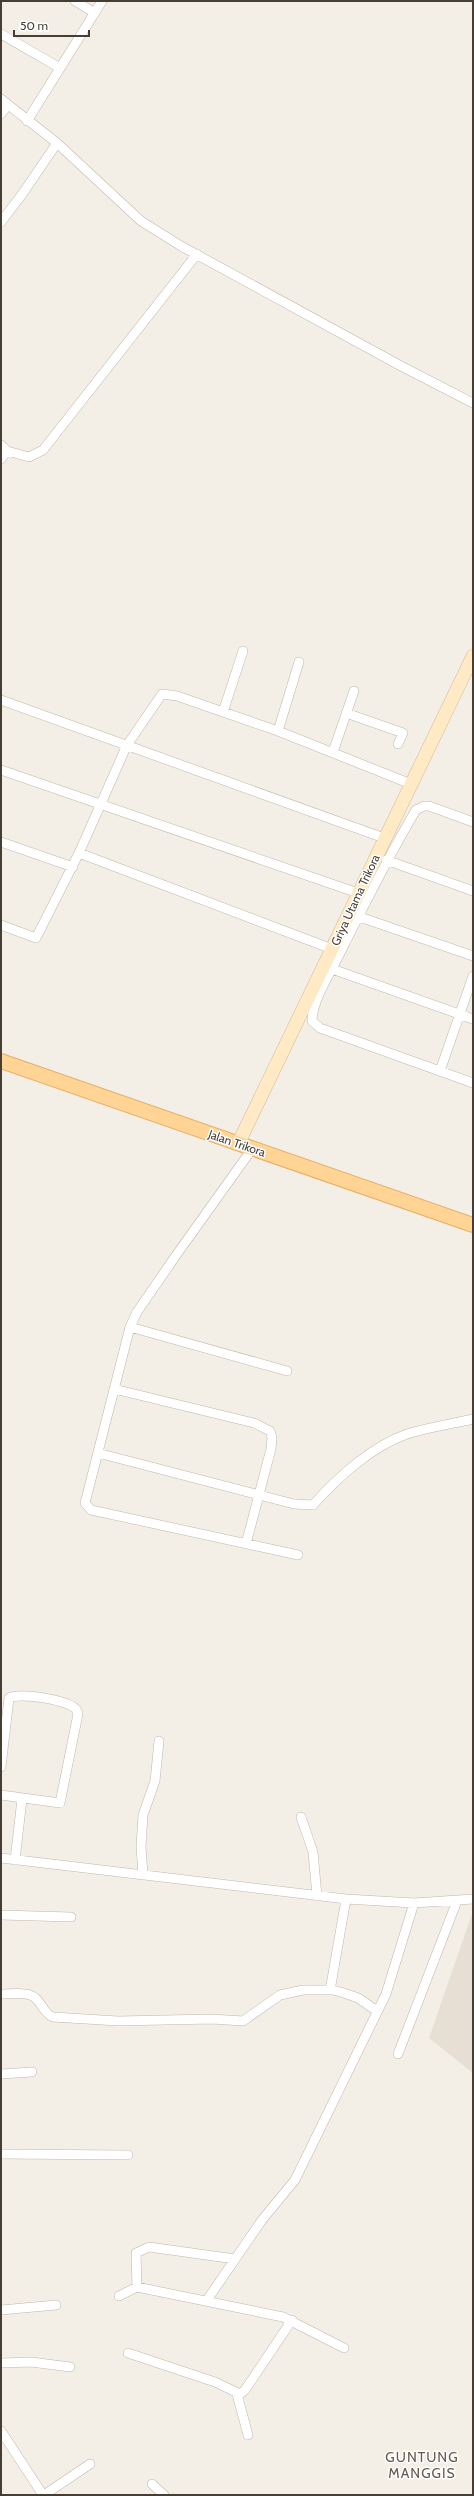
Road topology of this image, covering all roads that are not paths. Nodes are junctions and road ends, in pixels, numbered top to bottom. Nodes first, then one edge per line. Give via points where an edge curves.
1 (75, 1) edge
2 (102, 1) edge
3 (95, 13) junction
4 (1, 34) edge
5 (60, 68) junction
6 (5, 102) edge
7 (1, 114) edge
8 (27, 121) junction
9 (57, 143) junction
10 (1, 222) edge
11 (197, 254) junction
12 (473, 402) edge
13 (4, 448) edge
14 (1, 459) edge
15 (243, 651) dead end
16 (473, 656) edge
17 (299, 662) dead end
18 (354, 691) dead end
19 (1, 700) edge
20 (223, 712) junction
21 (346, 713) junction
22 (278, 731) junction
23 (398, 744) dead end
24 (127, 745) junction
25 (333, 752) junction
26 (1, 770) edge
27 (411, 784) junction
28 (101, 802) junction
29 (473, 822) edge
30 (384, 838) junction
31 (1, 842) edge
32 (79, 853) junction
33 (386, 860) junction
34 (73, 867) junction
35 (473, 890) edge
36 (358, 893) junction
37 (353, 915) junction
38 (1, 925) edge
39 (332, 949) junction
40 (473, 956) edge
41 (332, 969) junction
42 (473, 976) edge
43 (460, 1015) junction
44 (473, 1019) edge
45 (1, 1062) edge
46 (440, 1071) junction
47 (473, 1083) edge
48 (238, 1144) junction
49 (252, 1149) junction
50 (473, 1225) edge
51 (130, 1327) junction
52 (287, 1372) dead end
53 (114, 1389) junction
54 (473, 1419) edge
55 (98, 1453) junction
56 (258, 1493) junction
57 (246, 1544) junction
58 (298, 1555) dead end
59 (159, 1741) dead end
60 (1, 1767) edge
61 (1, 1794) edge
62 (22, 1799) junction
63 (301, 1817) dead end
64 (1, 1858) edge
65 (16, 1860) junction
66 (143, 1875) junction
67 (317, 1896) junction
68 (346, 1899) junction
69 (473, 1899) edge
70 (457, 1901) junction
71 (414, 1903) junction
72 (1, 1916) edge
73 (71, 1917) dead end
74 (331, 1985) dead end
75 (1, 1994) edge
76 (377, 2011) junction
77 (398, 2054) dead end
78 (32, 2072) dead end
79 (1, 2074) edge
80 (1, 2154) edge
81 (128, 2155) dead end
82 (235, 2259) junction
83 (137, 2287) junction
84 (119, 2296) dead end
85 (207, 2300) junction
86 (56, 2305) dead end
87 (1, 2310) edge
88 (292, 2320) junction
89 (344, 2348) dead end
90 (128, 2353) dead end
91 (1, 2363) edge
92 (70, 2367) dead end
93 (237, 2394) junction
94 (1, 2431) edge
95 (248, 2435) dead end
96 (90, 2464) dead end
97 (152, 2484) dead end
98 (43, 2495) edge
99 (164, 2495) edge

1 - 3 street
2 - 3 street
3 - 5 street
4 - 5 street
5 - 8 street
6 - 7 street
6 - 8 street
8 - 9 street
9 - 10 street via 24,194
9 - 11 street via 141,221
11 - 12 street via 401,366
11 - 13 street via 43,450 30,456
13 - 14 street
15 - 20 street
16 - 27 street, Griya Utama Trikora
17 - 22 street
18 - 21 street
19 - 24 street
20 - 22 street
20 - 24 street via 177,696 162,694
21 - 23 street via 403,733
21 - 25 street
22 - 25 street
24 - 28 street
24 - 30 street
25 - 27 street
26 - 28 street
27 - 30 street, Griya Utama Trikora
28 - 32 street
28 - 36 street
29 - 33 street via 424,806 416,810
30 - 36 street, Griya Utama Trikora
31 - 34 street
32 - 34 street
32 - 39 street
33 - 35 street
33 - 37 street
34 - 38 street via 36,938
36 - 37 street, Griya Utama Trikora
37 - 39 street, Griya Utama Trikora
37 - 40 street
37 - 41 street
39 - 48 street, Griya Utama Trikora
41 - 43 street
41 - 46 street via 313,1012 313,1024
42 - 43 street
43 - 44 street
43 - 46 street
45 - 48 main road, Jalan Trikora
46 - 47 street
48 - 49 main road, Jalan Trikora
49 - 50 main road, Jalan Trikora
49 - 51 street via 137,1312
51 - 52 street
51 - 53 street
53 - 55 street
53 - 56 street via 266,1427 272,1434 271,1448
54 - 56 street via 406,1435 384,1446 325,1492 313,1505 294,1504
55 - 56 street
55 - 57 street via 86,1492 85,1503 88,1509
56 - 57 street
57 - 58 street
59 - 66 street via 155,1781 143,1815
60 - 62 street via 9,1698 44,1698 66,1702 76,1709 78,1714 61,1802 55,1804
61 - 62 street
62 - 65 street
63 - 67 street via 313,1852
64 - 65 street
65 - 66 street
66 - 67 street
67 - 68 street
68 - 71 street
68 - 74 street
69 - 70 street
70 - 71 street
70 - 77 street
71 - 76 street via 386,1994
72 - 73 street
75 - 76 street via 30,1995 48,2015 53,2017 118,2021 242,2021 280,1995 303,1990 332,1990 344,1993 358,1998
76 - 82 street via 295,2180 262,2220
78 - 79 street
80 - 81 street
82 - 83 street via 148,2247 136,2254
82 - 85 street
83 - 84 street
83 - 85 street
85 - 88 street
86 - 87 street
88 - 89 street
88 - 93 street via 246,2390
90 - 93 street via 216,2382
91 - 92 street via 25,2362
93 - 95 street
94 - 98 street
96 - 98 street
97 - 99 street

